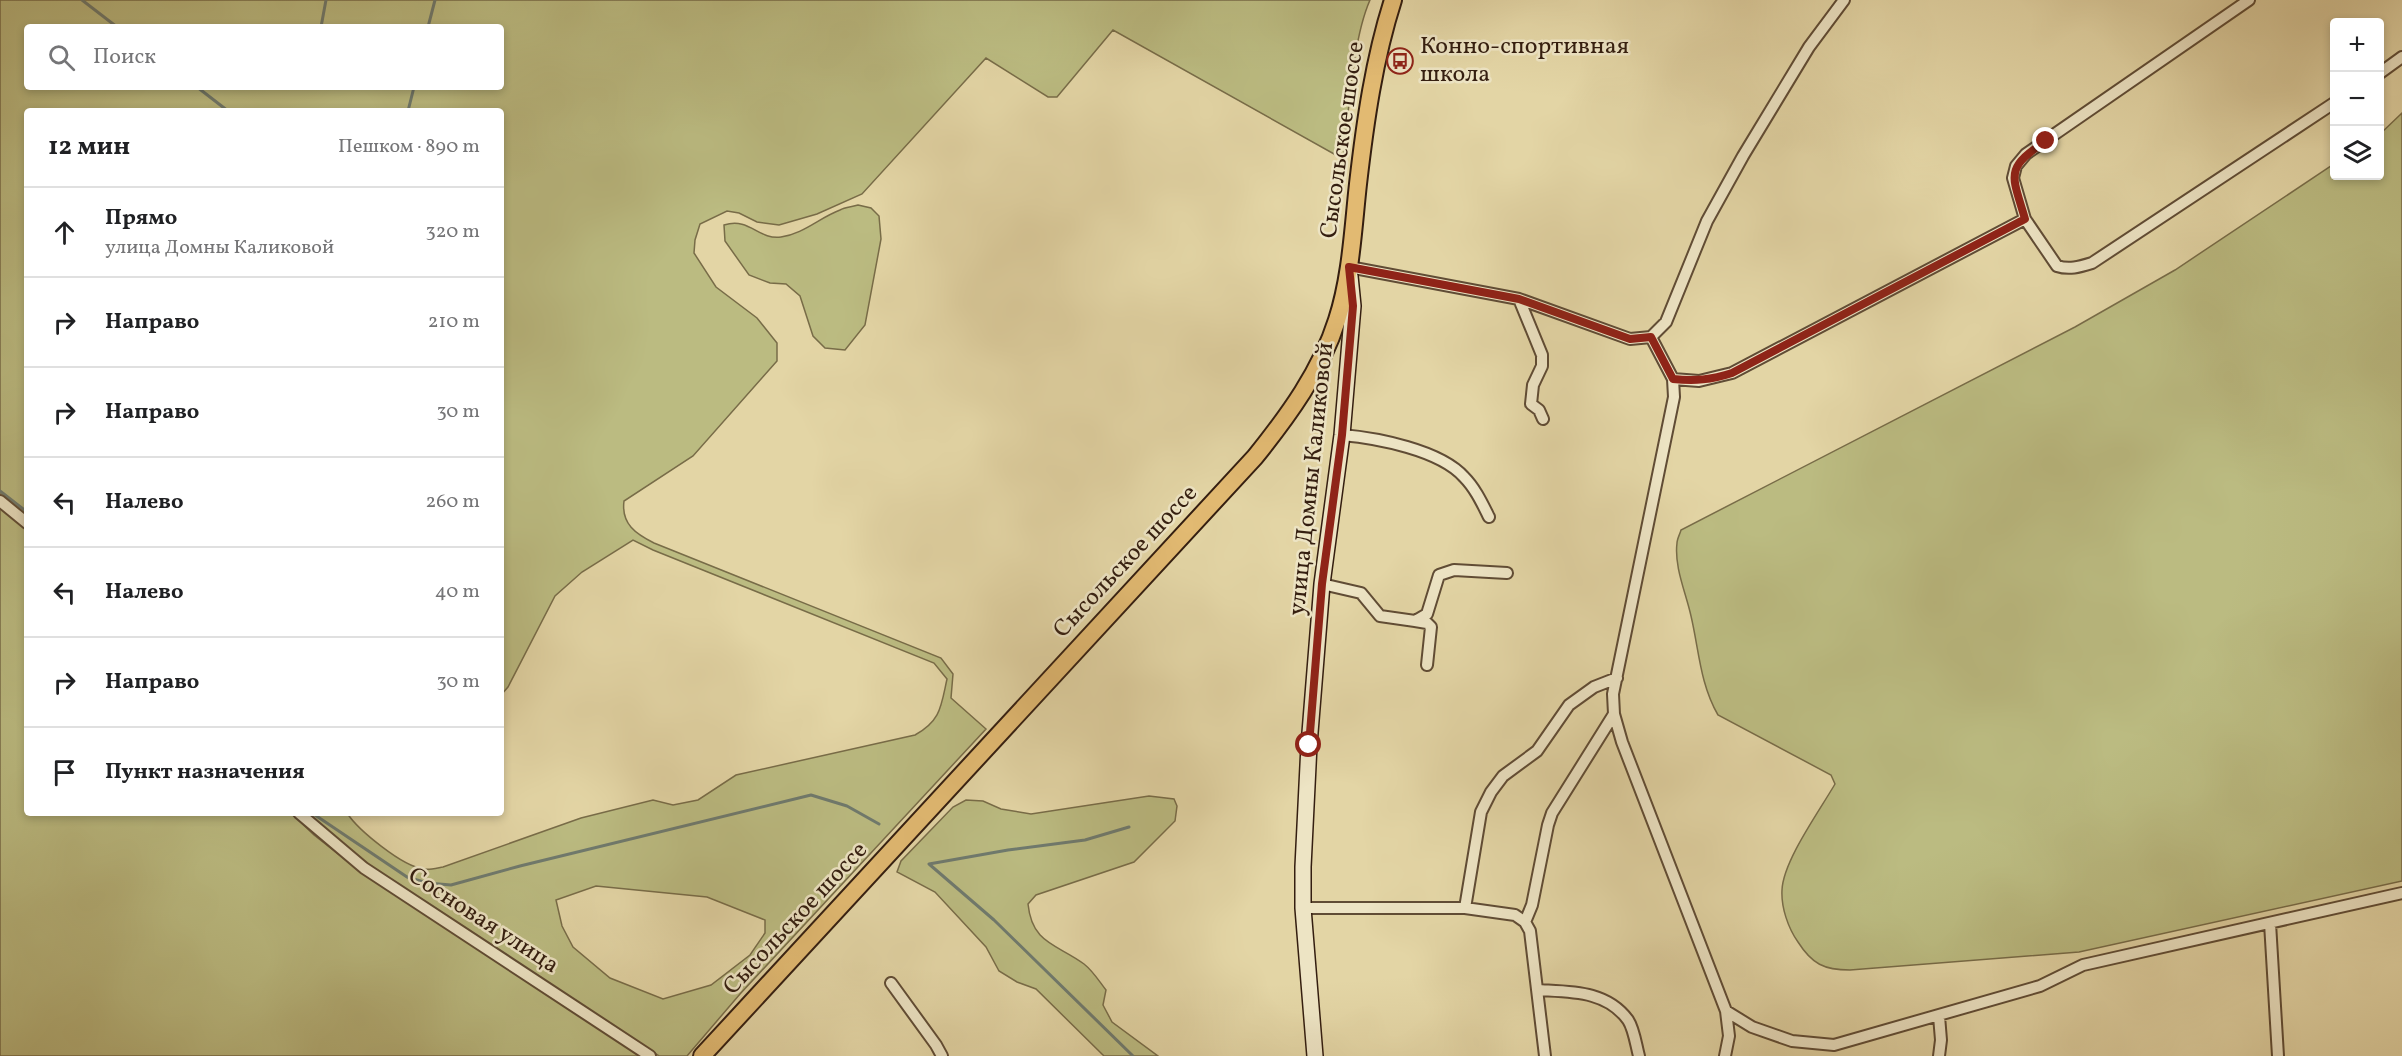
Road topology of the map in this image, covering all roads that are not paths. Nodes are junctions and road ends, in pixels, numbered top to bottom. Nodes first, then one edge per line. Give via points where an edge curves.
1 (1393, 0) edge
2 (1844, 0) edge
3 (2249, 0) edge
4 (2402, 57) edge
5 (2380, 72) edge
6 (2330, 106) edge
7 (2025, 219) junction
8 (1349, 267) junction
9 (1519, 299) junction
10 (1651, 337) junction
11 (1673, 379) junction
12 (1543, 419) dead end
13 (1342, 435) junction
14 (0, 501) edge
15 (1489, 517) dead end
16 (24, 521) edge
17 (1507, 573) dead end
18 (1322, 584) junction
19 (1415, 621) junction
20 (1427, 665) dead end
21 (1617, 678) junction
22 (1614, 714) junction
23 (303, 816) edge
24 (2402, 893) edge
25 (1303, 908) junction
26 (1465, 908) junction
27 (1525, 922) junction
28 (2270, 923) junction
29 (891, 983) dead end
30 (1537, 990) junction
31 (1726, 1011) junction
32 (1939, 1016) junction
33 (650, 1056) edge
34 (702, 1056) edge
35 (942, 1056) edge
36 (1315, 1056) edge
37 (1545, 1056) edge
38 (1639, 1056) edge
39 (1725, 1056) edge
40 (1939, 1056) edge
41 (2278, 1056) edge

1 - 8 highway, Сысольское шоссе via 1363,138
2 - 10 street via 1809,47 1743,156 1707,221 1666,322
3 - 7 street via 2026,154 2016,166 2013,178
4 - 5 street
6 - 7 street via 2092,264 2057,266
7 - 11 street via 1732,373 1699,381
8 - 9 street
8 - 13 main road, улица Домны Каликовой via 1353,306
8 - 34 highway, Сысольское шоссе via 1337,320 1326,347 1301,394 1255,457
9 - 10 street via 1630,339
9 - 12 street via 1542,355 1531,404
10 - 11 street
11 - 21 street via 1674,397
13 - 15 street via 1395,443 1448,463 1479,496
13 - 18 main road, улица Домны Каликовой
14 - 16 street
17 - 19 street via 1454,570 1439,575 1427,614
18 - 19 street via 1361,593 1380,616
18 - 25 main road, улица Домны Каликовой via 1309,745
19 - 20 street via 1431,627
21 - 22 street
21 - 26 street via 1594,687 1569,705 1537,751 1503,776 1491,792 1481,812
22 - 27 street via 1552,813
22 - 31 street
23 - 33 street, Сосновая улица via 364,868
24 - 28 street
25 - 26 street
25 - 36 main road, улица Домны Каликовой
26 - 27 street via 1515,915
27 - 30 street via 1530,931
28 - 32 street via 2083,965 2040,986
28 - 41 street
29 - 35 street
30 - 37 street
30 - 38 street via 1588,993 1608,1001 1629,1021
31 - 32 street via 1752,1027 1792,1041 1834,1045
31 - 39 street via 1729,1036
32 - 40 street

